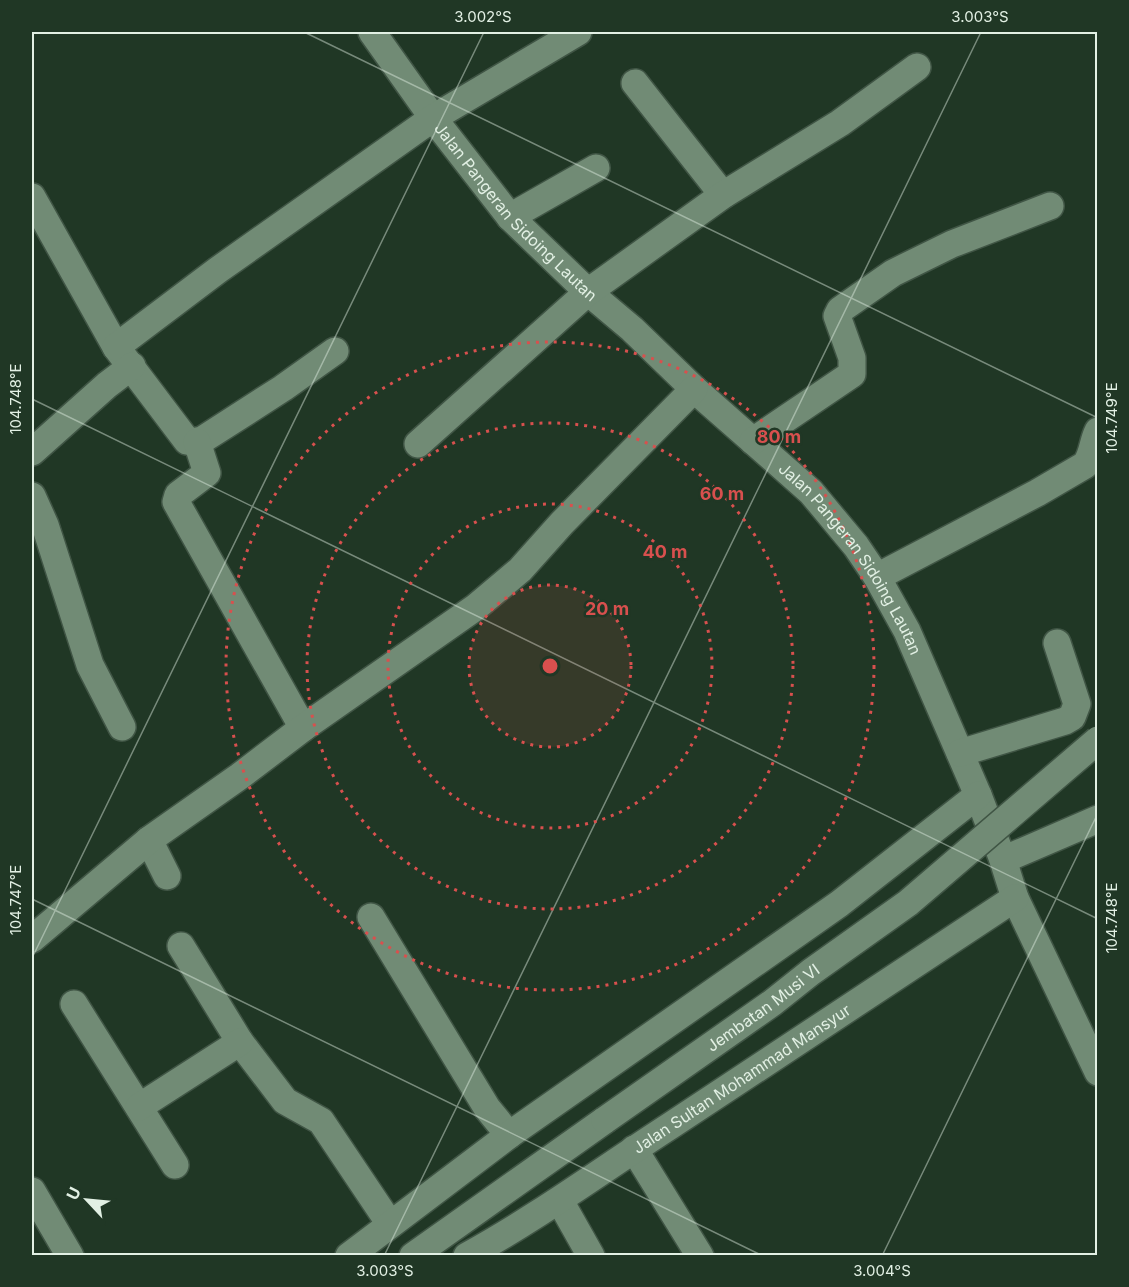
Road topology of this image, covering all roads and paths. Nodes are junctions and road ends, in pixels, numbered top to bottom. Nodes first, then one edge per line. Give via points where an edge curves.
1 (372, 32) edge
2 (578, 32) edge
3 (917, 67) dead end
4 (635, 83) dead end
5 (433, 118) junction
6 (596, 168) dead end
7 (723, 195) junction
8 (32, 197) edge
9 (1050, 206) dead end
10 (510, 217) junction
11 (588, 292) junction
12 (335, 351) dead end
13 (124, 357) junction
14 (694, 389) junction
15 (1098, 431) edge
16 (753, 441) junction
17 (197, 442) junction
18 (418, 444) dead end
19 (32, 452) edge
20 (32, 496) edge
21 (877, 577) junction
22 (1057, 643) dead end
23 (122, 727) dead end
24 (303, 728) junction
25 (1098, 740) edge
26 (960, 753) junction
27 (978, 795) junction
28 (1098, 819) edge
29 (149, 840) junction
30 (1003, 860) junction
31 (167, 876) dead end
32 (1015, 898) junction
33 (371, 917) dead end
34 (32, 939) edge
35 (181, 946) dead end
36 (74, 1004) dead end
37 (240, 1042) junction
38 (1095, 1061) edge
39 (139, 1107) junction
40 (509, 1135) junction
41 (634, 1149) junction
42 (175, 1165) dead end
43 (32, 1191) edge
44 (560, 1201) junction
45 (390, 1224) junction
46 (70, 1256) edge
47 (349, 1256) edge
48 (413, 1256) edge
49 (467, 1256) edge
50 (591, 1256) edge
51 (700, 1256) edge

1 - 5 street, Jalan Pangeran Sidoing Lautan
2 - 5 street
3 - 7 street via 840,123
4 - 7 street
5 - 10 street, Jalan Pangeran Sidoing Lautan
5 - 13 street via 218,270
6 - 10 street
7 - 11 street
8 - 13 street
9 - 16 street via 952,244 893,273 840,310 837,316 852,358 852,374
10 - 11 street, Jalan Pangeran Sidoing Lautan
11 - 14 street, Jalan Pangeran Sidoing Lautan
11 - 18 street
12 - 17 street
13 - 17 street via 187,441
13 - 19 street
14 - 16 street, Jalan Pangeran Sidoing Lautan
14 - 24 street via 520,570 459,619
15 - 21 street via 1085,465
16 - 21 street, Jalan Pangeran Sidoing Lautan via 811,492
17 - 24 street via 207,473 178,495 176,502
20 - 23 street via 90,665
21 - 26 street, Jalan Pangeran Sidoing Lautan via 907,631
22 - 26 street via 1077,704 1072,717
24 - 29 street
25 - 48 street, Jembatan Musi VI, bridge via 908,903
26 - 27 street, Jalan Pangeran Sidoing Lautan
27 - 30 street, Jalan Pangeran Sidoing Lautan
27 - 40 street via 839,903
28 - 30 street
29 - 31 street
29 - 34 street
30 - 32 street, Jalan Pangeran Sidoing Lautan
32 - 38 street, Jalan Pangeran Sidoing Lautan
32 - 41 street, Jalan Sultan Mohammad Mansyur
33 - 40 street via 487,1108
35 - 37 street
36 - 39 street
37 - 39 street
37 - 45 street via 285,1101 321,1121
39 - 42 street
40 - 45 street
41 - 44 street, Jalan Sultan Mohammad Mansyur
41 - 51 street
43 - 46 street
44 - 49 street, Jalan Sultan Mohammad Mansyur
44 - 50 street
45 - 47 street

